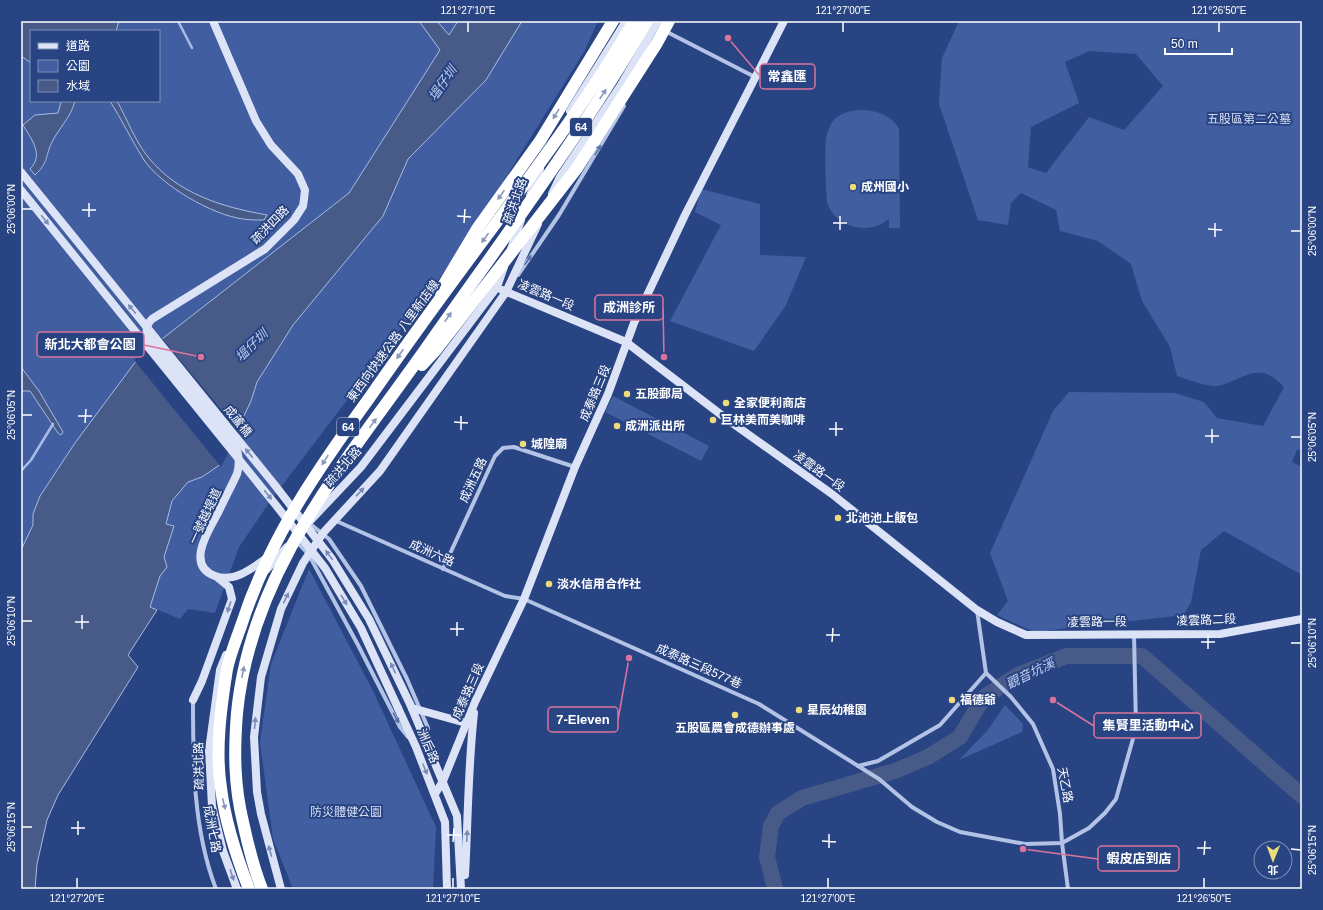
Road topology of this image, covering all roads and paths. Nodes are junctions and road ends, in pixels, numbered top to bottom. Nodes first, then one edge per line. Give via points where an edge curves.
1 (213, 21) edge
2 (613, 21) edge
3 (626, 21) edge
4 (634, 21) edge
5 (648, 21) edge
6 (658, 21) edge
7 (674, 21) edge
8 (784, 21) edge
9 (668, 27) edge
10 (755, 78) junction
11 (21, 172) edge
12 (21, 190) edge
13 (496, 287) junction
14 (506, 292) junction
15 (414, 333) junction
16 (626, 342) junction
17 (397, 390) junction
18 (234, 443) joint
19 (575, 467) junction
20 (334, 520) junction
21 (309, 523) junction
22 (323, 533) junction
23 (294, 539) junction
24 (308, 555) junction
25 (443, 569) junction
26 (214, 576) junction
27 (524, 599) junction
28 (977, 610) junction
29 (1302, 619) edge
30 (1134, 633) junction
31 (986, 673) junction
32 (193, 700) joint
33 (475, 702) junction
34 (411, 706) junction
35 (398, 708) joint
36 (421, 712) junction
37 (466, 724) junction
38 (426, 742) junction
39 (416, 747) junction
40 (858, 766) junction
41 (443, 781) junction
42 (435, 794) junction
43 (1062, 843) junction
44 (216, 889) edge
45 (237, 889) edge
46 (249, 889) edge
47 (262, 889) edge
48 (281, 889) edge
49 (447, 889) edge
50 (462, 889) edge
51 (1068, 889) edge

1 - 18 street, 疏洪四路 via 256,121 272,145 298,174 305,190 304,199 294,220 266,249 152,319 146,328 149,338
2 -> 15 highway, bridge via 540,141 477,229
3 - 13 street, 疏洪北路 via 548,146
4 -> 15 highway, 東西向快速公路 八里新店線 / 64, bridge via 551,148
17 -> 5 highway, 64, bridge via 561,158
6 - 14 street via 621,85 560,177
7 - 9 street
8 - 10 street, 成泰路三段
9 - 10 street
14 -> 9 street via 559,215
9 - 17 highway, bridge via 577,168 435,352
10 - 16 street, 成泰路三段 via 685,215
34 -> 11 street, 成蘆橋, bridge via 370,619 332,559
12 -> 35 street, 成蘆橋, bridge via 325,568 362,628
13 - 14 street, 凌雲路一段
13 - 21 street, 疏洪北路 via 361,468
14 - 16 street, 凌雲路一段
20 -> 14 street via 380,471
15 -> 46 highway, 東西向快速公路 八里新店線 / 64, bridge via 332,450 287,520 250,598 228,667 219,737 221,789 239,864
16 - 19 street, 成泰路三段 via 608,394
16 - 28 street, 凌雲路一段 via 728,420 832,494
47 -> 17 highway, 64, bridge via 254,872 248,847 234,769 240,687 246,656 276,573 350,454
18 - 26 street, 一號越堤道 via 239,461 238,474 201,547 202,566
19 - 25 street, 成洲五路 via 514,447 504,448 495,456
19 - 27 street, 成泰路三段
20 - 22 street
20 - 25 street, 成洲六路
21 - 22 street
21 - 23 street, 疏洪北路
22 - 24 street
22 - 36 street via 361,586
23 - 24 street
23 - 26 street via 239,575 222,578
23 -> 45 street, 疏洪北路 via 257,579 220,670 209,750 212,806
24 -> 39 street via 400,727
48 -> 24 street via 257,792 254,737 256,709 261,676 281,609
25 - 27 street, 成洲六路 via 505,596
26 -> 32 street, 一號越堤道 via 229,587 232,599
27 - 33 street, 成泰路三段
27 - 40 street, 成泰路三段577巷 via 759,704
28 - 30 street, 凌雲路一段 via 1026,635
28 - 31 street
29 - 30 street, 凌雲路二段 via 1220,634
30 - 43 street via 1136,728 1116,799 1089,828
31 - 40 street via 940,725 878,761
31 - 43 street, 天乙路 via 1011,697 1033,724 1053,769
32 - 44 street, 成洲七路 via 193,765 198,817
33 - 37 street, 成泰路三段
50 -> 33 street
34 - 36 street
34 - 38 street, 洲后路
35 - 39 street, 洲后路
36 - 37 street
36 - 38 street via 428,728
37 - 41 street, 成泰路三段
38 - 41 street, 洲后路
39 -> 42 street, 洲后路
40 - 43 street, 成泰路三段577巷 via 879,779 912,807 960,832 1025,844
41 - 42 street, 成泰路三段
41 - 50 street via 457,816
42 - 49 street via 445,822
43 - 51 street, 天乙路

